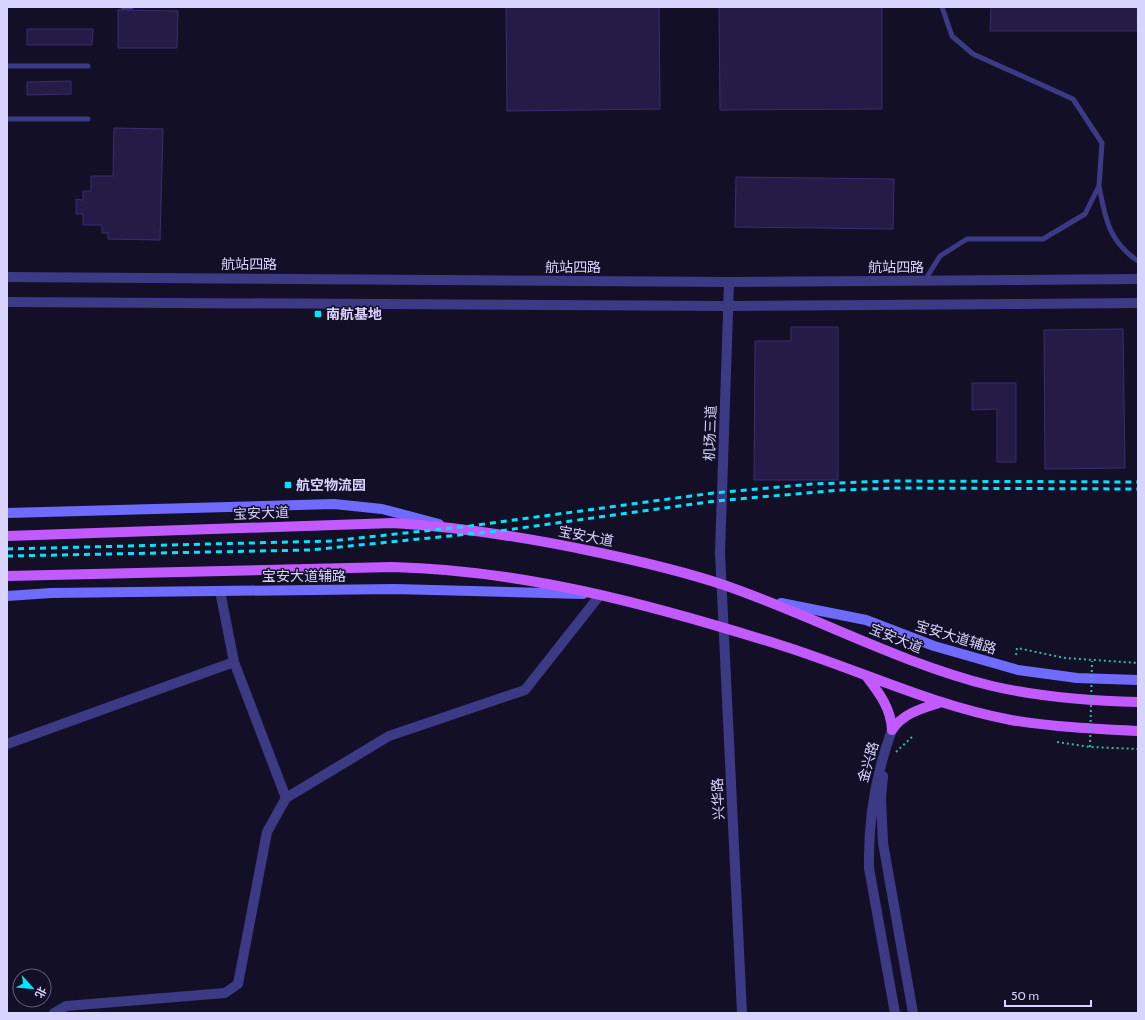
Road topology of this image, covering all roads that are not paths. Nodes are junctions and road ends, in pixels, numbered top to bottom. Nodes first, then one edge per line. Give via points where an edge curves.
1 (123, 7) edge
2 (131, 7) edge
3 (942, 7) edge
4 (7, 66) edge
5 (88, 66) dead end
6 (7, 119) edge
7 (88, 119) dead end
8 (1099, 186) junction
9 (1138, 261) edge
10 (7, 278) edge
11 (1138, 279) edge
12 (925, 280) junction
13 (729, 282) junction
14 (7, 302) edge
15 (1138, 304) edge
16 (728, 306) junction
17 (7, 513) edge
18 (454, 528) junction
19 (7, 536) edge
20 (7, 576) edge
21 (721, 584) junction
22 (220, 591) junction
23 (600, 595) junction
24 (7, 596) edge
25 (770, 601) junction
26 (724, 628) junction
27 (234, 662) junction
28 (867, 677) junction
29 (1138, 680) edge
30 (942, 702) junction
31 (1138, 702) edge
32 (892, 730) junction
33 (1138, 731) edge
34 (7, 744) edge
35 (286, 798) junction
36 (54, 1013) edge
37 (742, 1013) edge
38 (895, 1013) edge
39 (913, 1013) edge

1 - 2 lane
3 - 8 lane via 952,36 973,54 1073,99 1102,143
4 - 5 lane
6 - 7 lane
8 - 9 lane via 1105,220 1118,245
8 - 12 lane via 1085,214 1043,239 968,239 940,256
10 - 13 street, 航站四路
11 - 12 street, 航站四路
12 - 13 street, 航站四路
13 - 16 street, 机场三道
14 - 16 street
15 - 16 street
16 - 21 street, 机场三道
17 - 18 main road via 334,504 382,509
18 - 19 main road, 宝安大道 via 393,523
18 - 21 main road, 宝安大道 via 588,550
20 - 23 main road via 376,567 436,568 480,572
21 - 25 main road, 宝安大道
21 - 26 street, 兴华路
22 - 23 main road, 宝安大道辅路 via 467,590
22 - 24 main road, 宝安大道辅路
22 - 27 street
23 - 26 main road
23 - 35 street via 525,690 389,736
25 - 29 main road, 宝安大道辅路 via 866,620 948,651 1018,670 1077,678
25 - 31 main road, 宝安大道 via 912,661 991,686 1067,699
26 - 28 main road via 778,644
26 - 37 street, 兴华路
27 - 34 street
27 - 35 street
28 - 30 main road
28 - 32 main road via 884,699 892,720
30 - 32 main road via 917,710 897,723
30 - 33 main road via 1010,720 1065,727
32 - 38 street, 金兴路 via 875,788 869,828 869,868
32 - 39 street, 金兴路 via 881,798 883,843
35 - 36 street via 267,832 238,984 224,993 66,1006

